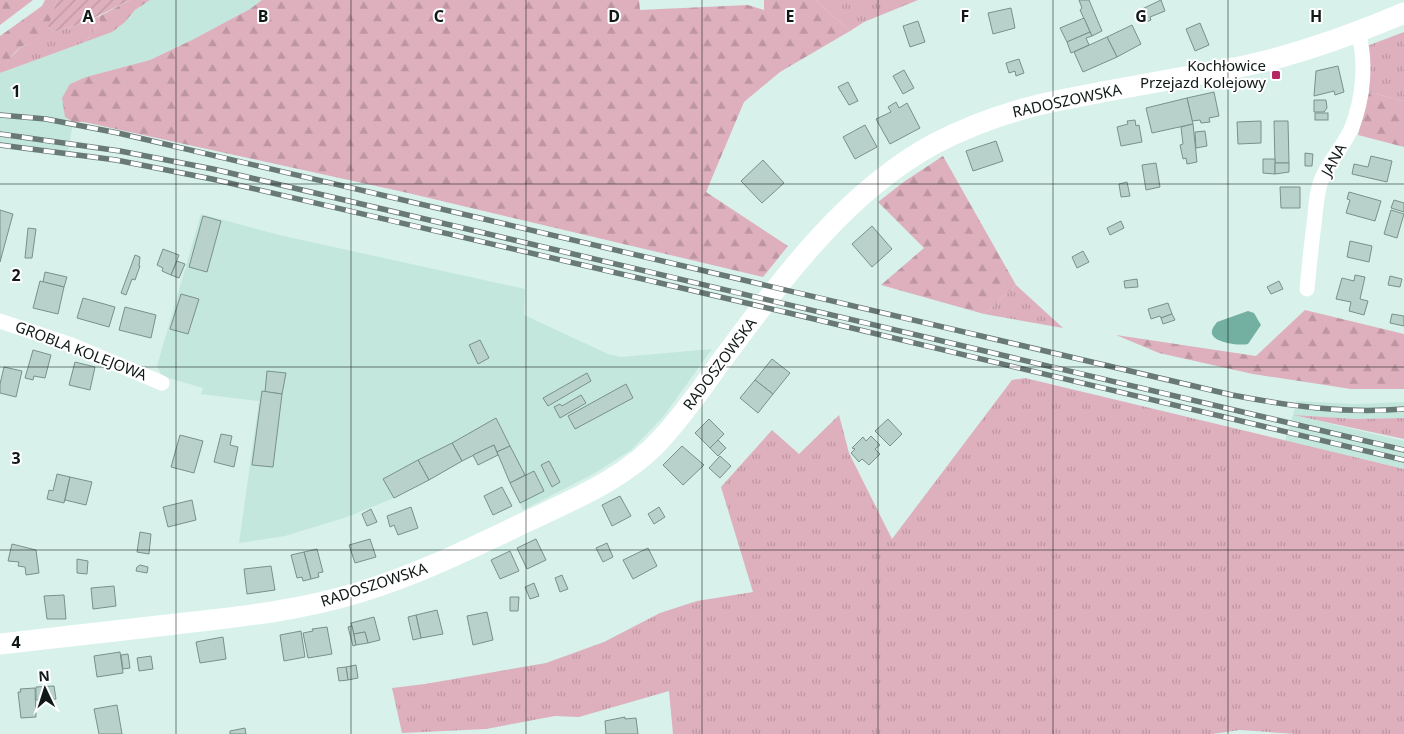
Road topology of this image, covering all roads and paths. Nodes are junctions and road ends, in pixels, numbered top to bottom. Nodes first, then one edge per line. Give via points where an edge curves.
1 (1404, 12) edge
2 (1358, 33) junction
3 (1307, 289) dead end
4 (0, 321) edge
5 (162, 383) dead end
6 (0, 644) edge

1 - 2 street, RADOSZOWSKA
2 - 3 street, JANA via 1362,56 1360,98 1352,127 1323,176 1316,207
2 - 6 street, RADOSZOWSKA via 1283,57 1014,111 932,146 876,185 823,235 790,271 675,423 650,451 602,484 439,563 355,594 276,612
4 - 5 street, GROBLA KOLEJOWA via 69,344

